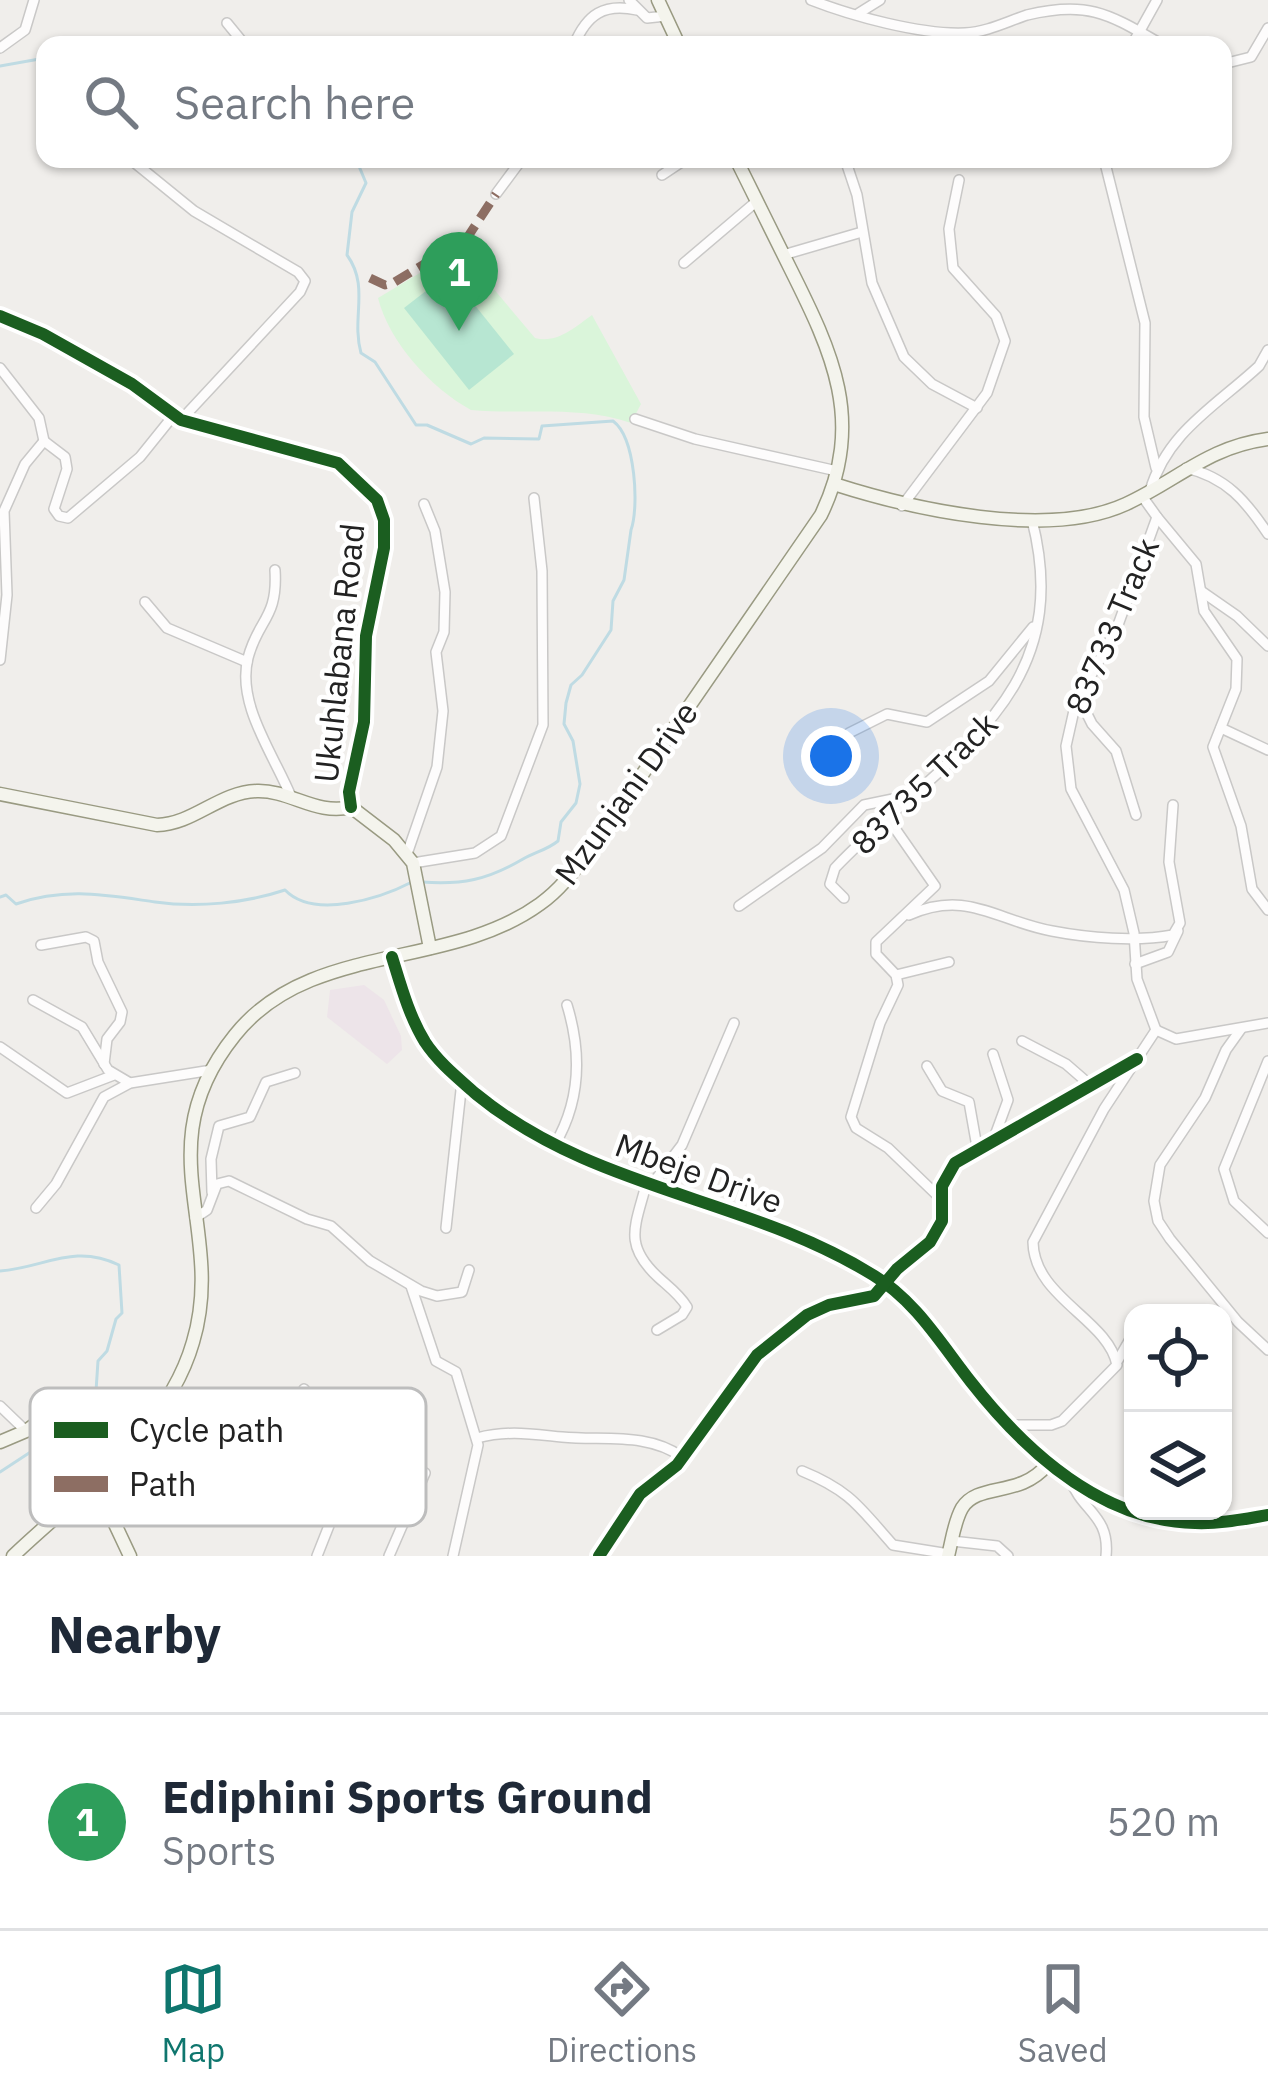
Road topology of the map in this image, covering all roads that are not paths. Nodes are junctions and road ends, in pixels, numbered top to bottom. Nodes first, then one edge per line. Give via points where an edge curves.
1 (34, 0) edge
2 (658, 0) edge
3 (811, 0) edge
4 (880, 0) edge
5 (1156, 0) edge
6 (633, 5) edge
7 (854, 8) edge
8 (666, 16) junction
9 (227, 23) dead end
10 (1268, 28) edge
11 (1140, 32) junction
12 (238, 36) edge
13 (578, 36) edge
14 (676, 36) edge
15 (1138, 36) edge
16 (1147, 36) edge
17 (0, 48) edge
18 (1232, 62) edge
19 (141, 168) edge
20 (515, 168) edge
21 (672, 168) edge
22 (740, 168) edge
23 (848, 168) edge
24 (1106, 168) edge
25 (662, 175) dead end
26 (959, 180) dead end
27 (496, 194) dead end
28 (757, 201) junction
29 (862, 232) junction
30 (783, 255) junction
31 (684, 262) dead end
32 (0, 316) edge
33 (1268, 350) edge
34 (0, 368) edge
35 (977, 408) junction
36 (177, 418) junction
37 (635, 419) dead end
38 (1268, 439) edge
39 (44, 441) junction
40 (1185, 467) junction
41 (1156, 468) junction
42 (835, 478) junction
43 (1146, 493) junction
44 (534, 498) dead end
45 (424, 504) dead end
46 (902, 506) junction
47 (1157, 517) junction
48 (1032, 520) junction
49 (1268, 533) edge
50 (274, 570) dead end
51 (1201, 591) junction
52 (145, 602) dead end
53 (1036, 622) junction
54 (1268, 646) edge
55 (0, 660) edge
56 (247, 662) junction
57 (1079, 698) junction
58 (1221, 728) junction
59 (849, 733) dead end
60 (1268, 750) edge
61 (0, 794) edge
62 (292, 799) junction
63 (909, 801) junction
64 (1173, 805) dead end
65 (351, 807) junction
66 (1136, 815) dead end
67 (887, 817) junction
68 (412, 863) junction
69 (844, 898) dead end
70 (739, 905) dead end
71 (1268, 910) edge
72 (899, 920) junction
73 (1178, 931) junction
74 (1135, 937) junction
75 (41, 945) dead end
76 (430, 948) junction
77 (392, 957) junction
78 (949, 962) dead end
79 (1135, 964) junction
80 (896, 975) junction
81 (33, 1000) dead end
82 (567, 1005) dead end
83 (734, 1023) dead end
84 (1268, 1023) edge
85 (1241, 1029) junction
86 (1156, 1030) junction
87 (1022, 1041) dead end
88 (0, 1048) edge
89 (993, 1054) dead end
90 (1137, 1059) junction
91 (1268, 1061) edge
92 (104, 1064) junction
93 (927, 1066) dead end
94 (212, 1070) junction
95 (296, 1073) dead end
96 (114, 1075) junction
97 (462, 1081) junction
98 (130, 1084) junction
99 (1089, 1084) junction
100 (994, 1138) junction
101 (554, 1146) junction
102 (977, 1147) junction
103 (648, 1186) junction
104 (212, 1192) junction
105 (940, 1198) junction
106 (36, 1208) dead end
107 (194, 1218) junction
108 (446, 1228) dead end
109 (1268, 1233) edge
110 (469, 1270) dead end
111 (886, 1283) junction
112 (411, 1286) junction
113 (657, 1330) dead end
114 (1124, 1350) edge
115 (1268, 1350) edge
116 (1118, 1361) junction
117 (172, 1388) edge
118 (0, 1406) edge
119 (1009, 1425) junction
120 (30, 1428) edge
121 (26, 1431) junction
122 (477, 1438) junction
123 (0, 1442) edge
124 (682, 1457) junction
125 (1047, 1465) junction
126 (802, 1471) dead end
127 (1070, 1479) junction
128 (1268, 1515) edge
129 (47, 1526) edge
130 (116, 1526) edge
131 (329, 1526) edge
132 (402, 1526) edge
133 (949, 1550) edge
134 (1106, 1555) edge
135 (14, 1556) edge
136 (130, 1556) edge
137 (316, 1556) edge
138 (389, 1556) edge
139 (453, 1556) edge
140 (599, 1556) edge
141 (1008, 1556) edge

1 - 17 street via 25,30
2 - 8 street
3 - 7 street
4 - 7 street
5 - 11 street
6 - 8 street via 652,19
6 - 13 street via 596,13
7 - 11 street via 916,29 962,33 1078,3
8 - 14 street
9 - 12 street
10 - 18 street via 1251,57
11 - 15 street
11 - 16 street
19 - 36 street via 304,281
20 - 27 street
21 - 25 street
22 - 28 street, Mzunjani Drive
23 - 29 street
24 - 41 street via 1146,331 1144,417
26 - 35 street via 949,229 953,268 1005,338
28 - 30 street, Mzunjani Drive
28 - 31 street
29 - 30 street
29 - 35 street via 872,283 904,357 932,384
30 - 42 street, Mzunjani Drive via 838,376 843,432
32 - 36 street, Ukuhlabana Road via 132,384
33 - 41 street via 1179,434
34 - 39 street via 39,418
35 - 46 street
36 - 39 street via 68,518 54,509 67,463
36 - 65 street, Ukuhlabana Road via 327,459 377,500 384,548 366,636
37 - 42 street
38 - 40 street
39 - 55 street via 4,511
40 - 43 street
40 - 49 street via 1228,485
41 - 43 street
42 - 46 street
42 - 76 street, Mzunjani Drive via 766,598 567,879 503,926
43 - 47 street, 83733 Track
43 - 48 street via 1108,511
44 - 68 street via 543,725 496,841 465,856
45 - 68 street via 445,592 436,649 443,711
46 - 48 street
47 - 51 street via 1196,564
47 - 57 street, 83733 Track via 1118,625
48 - 53 street, 83735 Track via 1041,572
50 - 56 street via 275,605
51 - 54 street
51 - 58 street via 1204,611 1238,659
52 - 56 street via 167,628
53 - 59 street via 989,681 927,722 887,714
53 - 63 street, 83735 Track via 1005,704
56 - 62 street via 248,701
57 - 66 street via 1116,751
57 - 74 street, 83733 Track via 1066,737 1067,777 1124,890
58 - 60 street
58 - 71 street via 1214,755 1241,826 1252,889
61 - 62 street via 158,825 251,791
62 - 65 street
63 - 67 street, 83735 Track
63 - 70 street via 864,805 822,848
64 - 73 street via 1168,862
65 - 68 street
67 - 69 street, 83735 Track via 830,875
67 - 72 street via 935,884
68 - 76 street
72 - 74 street via 949,902 1050,931
72 - 80 street via 875,947
73 - 74 street
73 - 79 street via 1168,952
74 - 79 street, 83733 Track
75 - 92 street via 93,940 122,1012
76 - 77 street, Mzunjani Drive
77 - 94 street, Mzunjani Drive via 278,996 238,1031
77 - 97 street, Mbeje Drive via 427,1045
78 - 80 street
79 - 86 street, 83733 Track
80 - 105 street via 851,1118
81 - 92 street via 82,1027
82 - 101 street via 577,1073 572,1110
83 - 103 street via 682,1144
84 - 85 street
85 - 86 street via 1176,1039
85 - 115 street via 1160,1165 1154,1201 1170,1239
86 - 90 street
87 - 99 street
88 - 96 street via 64,1092
89 - 100 street via 1008,1100
90 - 99 street
90 - 116 street via 1033,1242 1050,1285
91 - 109 street via 1224,1169 1234,1201
92 - 96 street
93 - 102 street via 942,1091 969,1102
94 - 98 street
94 - 107 street, Mzunjani Drive via 190,1139
95 - 104 street via 266,1082 250,1118 219,1126
96 - 98 street
97 - 101 street, Mbeje Drive
97 - 108 street
98 - 106 street via 99,1102
99 - 100 street
100 - 102 street
101 - 103 street, Mbeje Drive
102 - 105 street via 949,1170
103 - 111 street, Mbeje Drive via 746,1215
103 - 113 street via 634,1245 687,1307
104 - 107 street via 207,1210
104 - 112 street via 233,1182 331,1226
105 - 111 street via 936,1234
107 - 117 street, Mzunjani Drive via 203,1280 189,1355
110 - 112 street via 459,1293 437,1296
111 - 119 street, Mbeje Drive
111 - 124 street via 874,1296 807,1315 770,1343
112 - 122 street via 436,1361 456,1372
114 - 116 street
116 - 119 street via 1062,1421
118 - 121 street
119 - 125 street, Mbeje Drive
120 - 121 street
121 - 123 street
122 - 124 street via 515,1431 639,1440
122 - 139 street
124 - 140 street via 640,1494
125 - 127 street, Mbeje Drive
125 - 133 street via 1025,1485 968,1501
126 - 133 street via 839,1488 893,1545
127 - 128 street, Mbeje Drive via 1157,1519
127 - 134 street via 1104,1525
129 - 135 street, Mzunjani Drive
130 - 136 street
131 - 137 street
132 - 138 street
133 - 141 street via 997,1546

